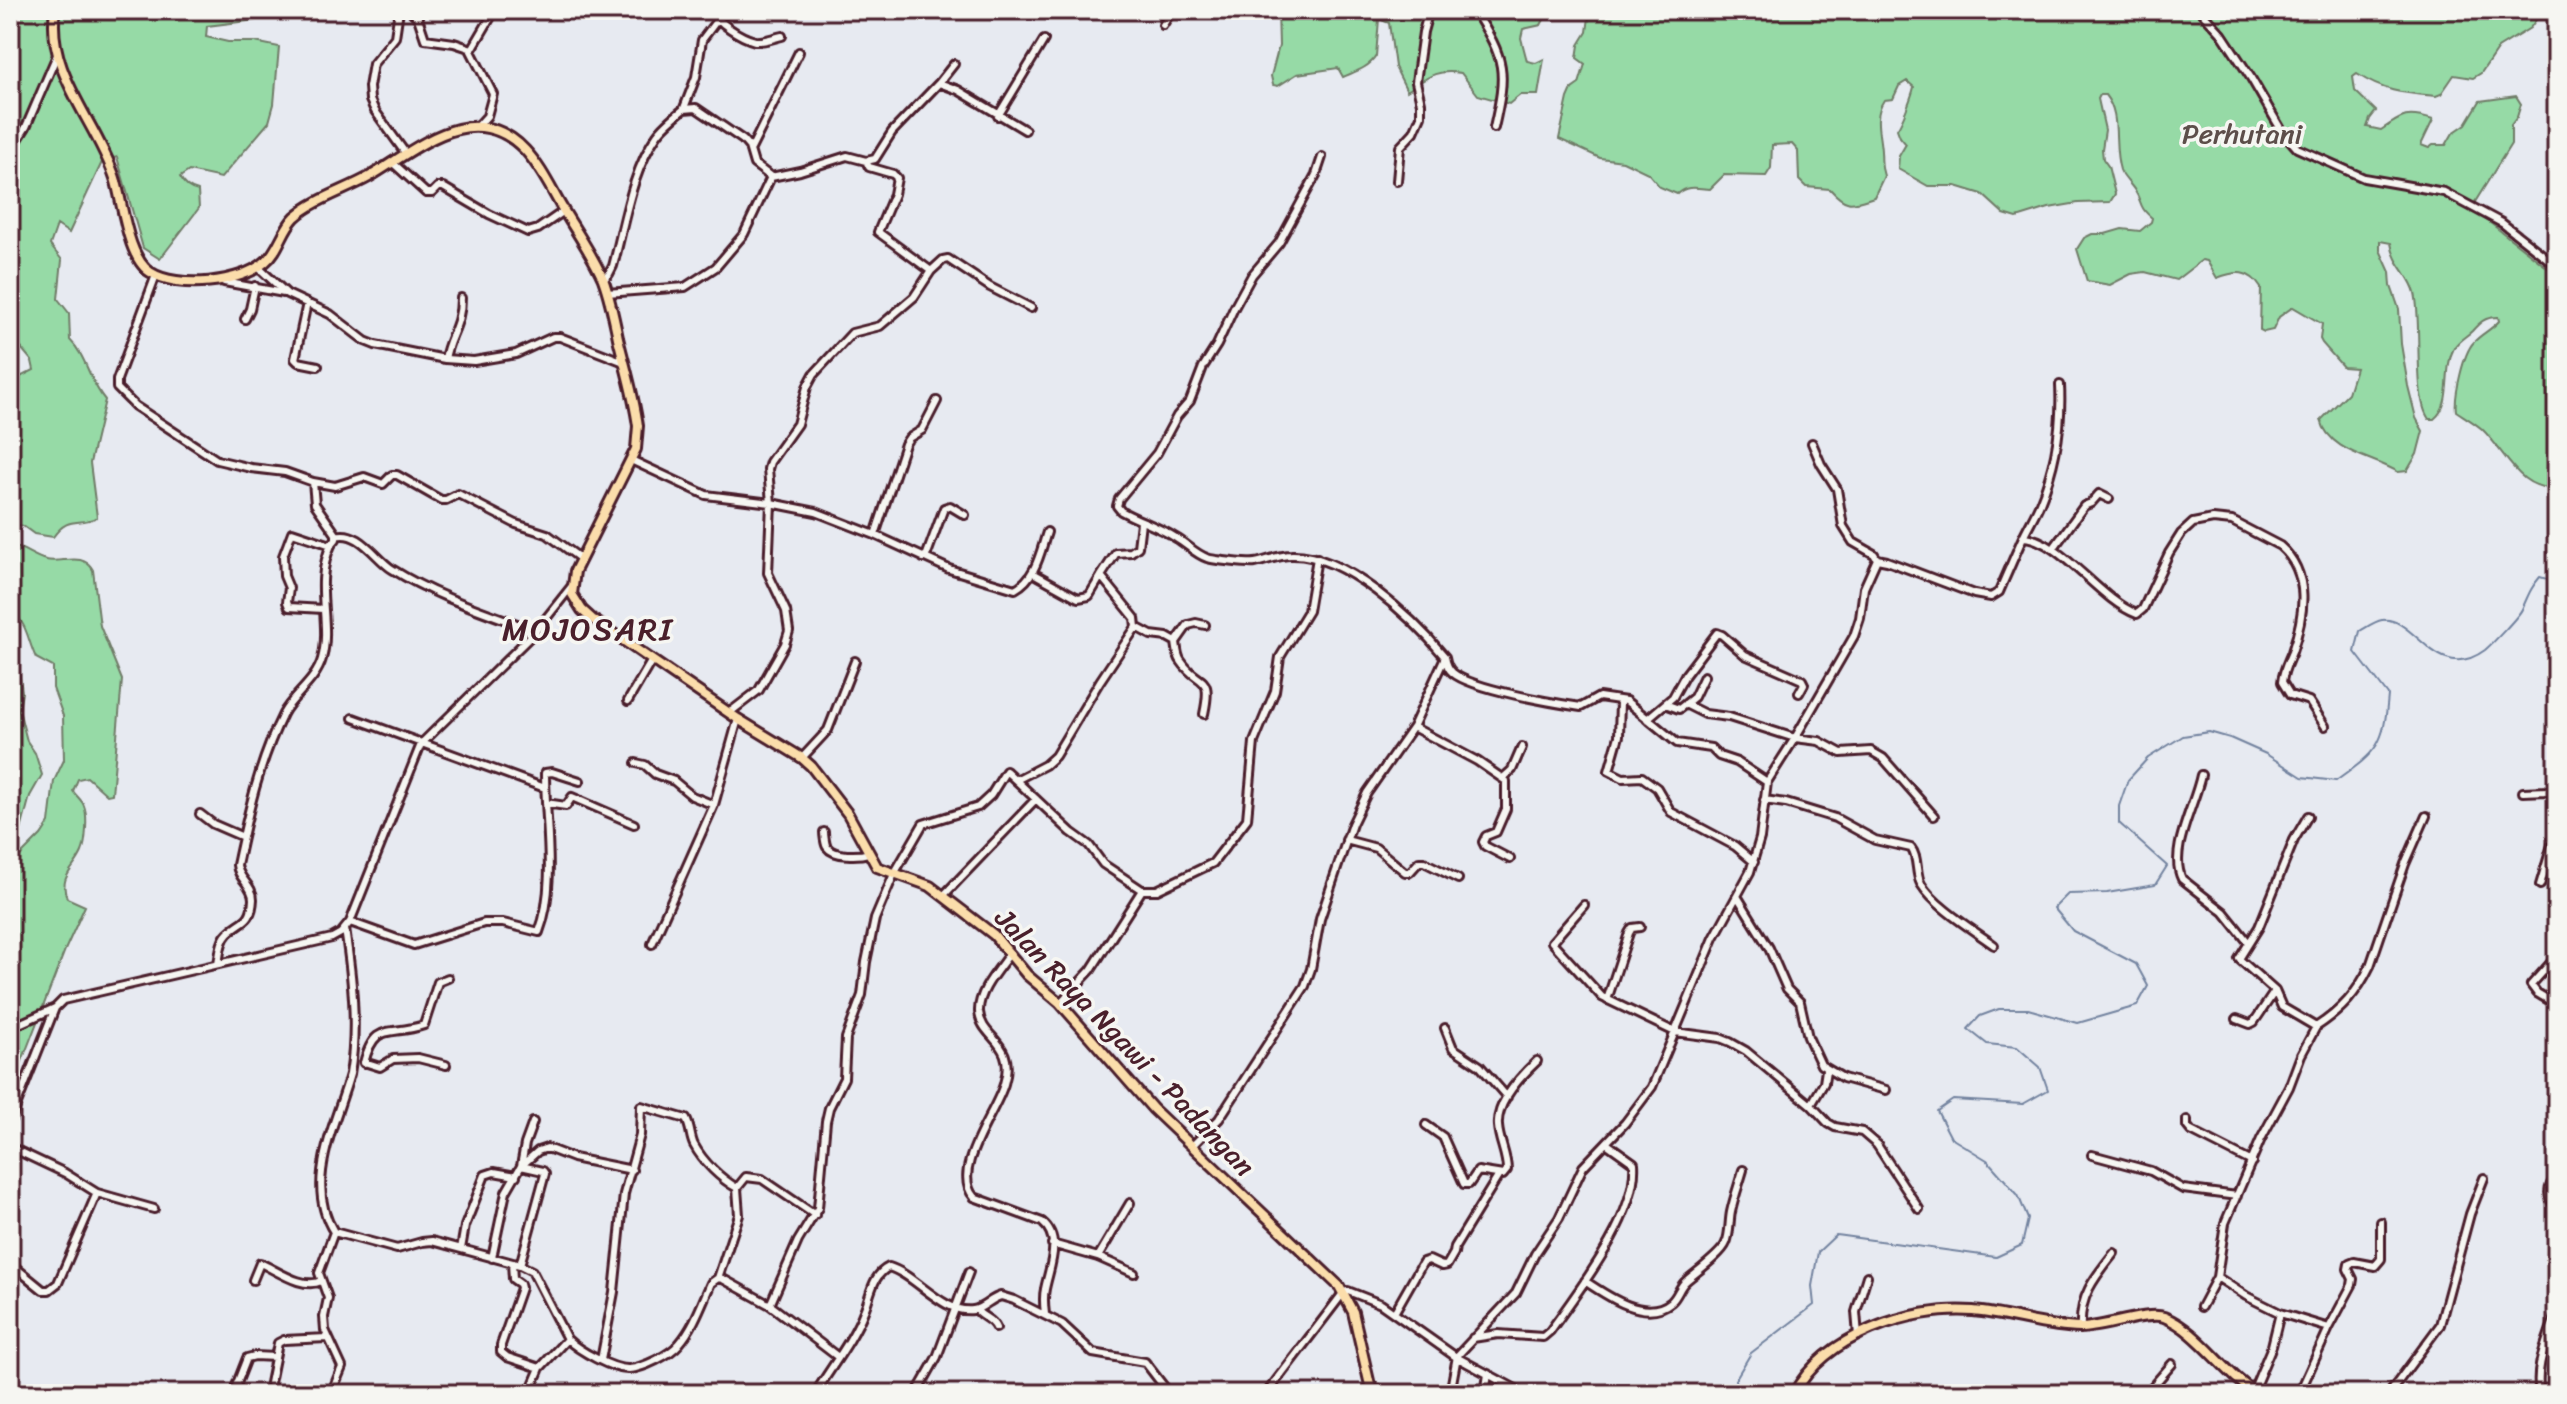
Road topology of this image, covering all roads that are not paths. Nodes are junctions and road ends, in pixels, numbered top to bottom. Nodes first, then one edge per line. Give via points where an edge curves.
1 (55, 10) edge
2 (399, 10) edge
3 (410, 10) edge
4 (495, 10) edge
5 (712, 10) edge
6 (1172, 10) edge
7 (1429, 10) edge
8 (1474, 10) edge
9 (2200, 10) edge
10 (717, 20) junction
11 (1163, 25) dead end
12 (782, 36) dead end
13 (1044, 40) dead end
14 (472, 49) junction
15 (799, 52) dead end
16 (57, 55) junction
17 (954, 64) dead end
18 (939, 83) junction
19 (684, 109) junction
20 (998, 116) junction
21 (477, 127) junction
22 (1494, 128) dead end
23 (1025, 130) dead end
24 (750, 150) junction
25 (10, 152) edge
26 (406, 154) junction
27 (1322, 157) dead end
28 (866, 161) junction
29 (393, 163) junction
30 (771, 177) junction
31 (1397, 181) dead end
32 (564, 211) junction
33 (2557, 266) edge
34 (258, 267) junction
35 (931, 271) junction
36 (156, 275) junction
37 (603, 280) junction
38 (218, 281) junction
39 (255, 286) junction
40 (607, 293) junction
41 (287, 294) junction
42 (461, 298) dead end
43 (307, 303) junction
44 (1031, 308) dead end
45 (245, 319) dead end
46 (445, 359) junction
47 (624, 362) junction
48 (318, 366) dead end
49 (2060, 385) dead end
50 (937, 401) dead end
51 (1812, 443) dead end
52 (631, 460) junction
53 (313, 482) junction
54 (2109, 499) dead end
55 (771, 503) junction
56 (965, 515) dead end
57 (1141, 522) junction
58 (1047, 532) dead end
59 (875, 535) junction
60 (336, 536) junction
61 (2023, 537) junction
62 (331, 545) junction
63 (2053, 549) junction
64 (923, 558) junction
65 (1317, 558) junction
66 (581, 559) junction
67 (1877, 559) junction
68 (1033, 573) junction
69 (1101, 576) junction
70 (571, 587) junction
71 (323, 609) junction
72 (1205, 625) dead end
73 (1136, 627) junction
74 (536, 631) junction
75 (1176, 642) junction
76 (1445, 657) junction
77 (652, 660) junction
78 (855, 661) dead end
79 (1704, 676) dead end
80 (1799, 693) dead end
81 (628, 701) dead end
82 (1620, 701) junction
83 (1665, 704) junction
84 (1685, 704) junction
85 (729, 713) junction
86 (1204, 714) dead end
87 (353, 718) dead end
88 (738, 719) junction
89 (1647, 719) junction
90 (2325, 726) dead end
91 (1413, 727) junction
92 (1795, 738) junction
93 (421, 744) junction
94 (1522, 747) dead end
95 (802, 758) junction
96 (636, 763) dead end
97 (2201, 775) dead end
98 (1503, 778) junction
99 (1016, 780) junction
100 (580, 781) dead end
101 (1767, 782) junction
102 (545, 788) junction
103 (2523, 792) dead end
104 (2557, 796) edge
105 (1036, 799) junction
106 (1764, 800) junction
107 (546, 803) junction
108 (714, 805) junction
109 (200, 814) dead end
110 (1934, 816) dead end
111 (2308, 816) dead end
112 (2426, 816) dead end
113 (634, 824) dead end
114 (824, 832) dead end
115 (243, 837) junction
116 (2557, 837) edge
117 (1346, 840) junction
118 (2555, 848) edge
119 (869, 853) junction
120 (1510, 859) dead end
121 (1754, 862) junction
122 (894, 874) junction
123 (1458, 879) dead end
124 (2540, 885) dead end
125 (1142, 890) junction
126 (944, 895) junction
127 (1737, 896) junction
128 (1584, 905) dead end
129 (348, 925) junction
130 (1640, 927) dead end
131 (2248, 942) junction
132 (652, 944) dead end
133 (1994, 945) dead end
134 (1010, 953) junction
135 (2557, 956) edge
136 (218, 964) junction
137 (448, 978) dead end
138 (2275, 991) junction
139 (1607, 1000) junction
140 (1060, 1003) junction
141 (2557, 1005) edge
142 (55, 1008) junction
143 (2237, 1019) dead end
144 (2316, 1027) junction
145 (10, 1028) edge
146 (1445, 1028) dead end
147 (1675, 1032) junction
148 (353, 1059) junction
149 (1537, 1061) dead end
150 (364, 1063) junction
151 (446, 1065) dead end
152 (1826, 1070) junction
153 (1886, 1090) dead end
154 (1507, 1097) junction
155 (1811, 1105) junction
156 (2187, 1120) dead end
157 (10, 1122) edge
158 (533, 1122) dead end
159 (1426, 1125) dead end
160 (1606, 1143) junction
161 (1192, 1146) junction
162 (10, 1147) edge
163 (2092, 1155) dead end
164 (2252, 1162) junction
165 (521, 1166) junction
166 (632, 1170) junction
167 (1743, 1170) dead end
168 (1499, 1175) junction
169 (516, 1176) junction
170 (2557, 1176) edge
171 (2484, 1178) dead end
172 (737, 1188) junction
173 (97, 1193) junction
174 (2237, 1196) junction
175 (1130, 1203) dead end
176 (2557, 1208) edge
177 (154, 1209) dead end
178 (1919, 1209) dead end
179 (815, 1215) junction
180 (2381, 1222) dead end
181 (334, 1232) junction
182 (1052, 1244) junction
183 (461, 1249) junction
184 (2114, 1253) dead end
185 (1098, 1257) junction
186 (492, 1258) junction
187 (10, 1263) edge
188 (512, 1263) junction
189 (520, 1265) junction
190 (969, 1272) dead end
191 (1134, 1273) dead end
192 (1867, 1276) dead end
193 (2217, 1277) junction
194 (718, 1278) junction
195 (253, 1280) dead end
196 (321, 1281) junction
197 (1585, 1281) junction
198 (1344, 1292) junction
199 (770, 1305) junction
200 (955, 1306) junction
201 (2201, 1307) dead end
202 (977, 1310) junction
203 (2557, 1310) edge
204 (1394, 1313) junction
205 (2280, 1313) junction
206 (1045, 1314) junction
207 (996, 1328) dead end
208 (2081, 1328) junction
209 (2329, 1328) junction
210 (2554, 1330) edge
211 (1858, 1336) junction
212 (327, 1338) junction
213 (1473, 1338) junction
214 (567, 1339) junction
215 (275, 1357) junction
216 (838, 1357) junction
217 (1456, 1357) junction
218 (601, 1360) junction
219 (2172, 1364) dead end
220 (540, 1368) junction
221 (1488, 1374) junction
222 (236, 1386) dead end
223 (1514, 1386) junction
224 (1372, 1390) edge
225 (1796, 1391) edge
226 (2256, 1393) edge
227 (282, 1394) edge
228 (331, 1394) edge
229 (529, 1394) edge
230 (815, 1394) edge
231 (916, 1394) edge
232 (1165, 1394) edge
233 (1266, 1394) edge
234 (1391, 1394) edge
235 (1450, 1394) edge
236 (1485, 1394) edge
237 (1510, 1394) edge
238 (1525, 1394) edge
239 (2146, 1394) edge
240 (2299, 1394) edge
241 (2389, 1394) edge
242 (2540, 1394) edge

1 - 16 highway
2 - 26 street via 395,37 373,64 369,87 375,111
3 - 14 street via 425,39
4 - 14 street
5 - 10 street
6 - 11 street
7 - 31 street via 1416,82 1421,116 1400,147
8 - 22 street via 1502,68
9 - 33 street via 2222,34 2297,148 2364,178 2444,192 2502,223
10 - 12 street via 757,41
10 - 19 street via 702,40
13 - 20 street
14 - 21 street via 493,94 487,116
15 - 24 street
16 - 25 street
16 - 36 highway via 112,171 137,257
17 - 18 street
18 - 20 street
18 - 28 street via 892,132 878,156
19 - 24 street via 696,108
19 - 37 street via 657,134 645,156 613,266
20 - 23 street
21 - 26 highway via 446,131
21 - 32 highway via 508,136 524,150
24 - 30 street via 754,164
26 - 29 highway
27 - 57 street via 1279,243 1234,308 1190,401 1119,499 1118,509
28 - 30 street via 847,156
28 - 35 street via 897,178 878,232
29 - 32 street via 426,193 443,187 528,232
29 - 34 highway via 302,212
30 - 40 street via 744,234 716,267 680,289
32 - 37 highway
34 - 38 highway
34 - 41 street
35 - 44 street via 948,259
35 - 55 street via 914,297 880,326 852,333 814,374 794,430 769,466
36 - 38 highway via 192,283
36 - 53 street via 117,380 119,391 217,460
37 - 40 highway
38 - 39 street
39 - 41 street
39 - 45 street
40 - 47 highway
41 - 43 street
42 - 46 street via 458,326
43 - 46 street via 339,319 370,344
43 - 48 street via 295,359
46 - 47 street via 503,357 553,337
47 - 52 highway via 639,434
49 - 61 street via 2059,426 2047,480
50 - 59 street via 922,430 905,444
51 - 67 street via 1837,489 1843,526 1853,542
52 - 55 street via 706,495
52 - 66 highway
53 - 60 street via 315,504
53 - 66 street via 339,486 364,477 383,484 397,475 441,500 458,494 547,534
54 - 63 street via 2099,494 2084,506
55 - 59 street via 816,512
55 - 85 street via 768,573 786,611 788,637 759,690
56 - 64 street via 944,508
57 - 65 street via 1211,559 1248,564 1286,555
57 - 69 street via 1138,547 1116,553
58 - 68 street
59 - 64 street
60 - 62 street
60 - 74 street via 369,546 393,570 457,601
61 - 63 street
61 - 67 street via 1994,597
62 - 71 street via 321,584
62 - 71 street via 294,531 284,553 287,604
63 - 90 street via 2137,614 2181,534 2193,523 2232,521 2280,546 2299,576 2304,603 2282,682 2290,695 2309,701
64 - 68 street via 1015,589
65 - 76 street via 1365,582
65 - 125 street via 1308,611 1280,657 1275,691 1254,742 1247,819 1213,863 1157,890
66 - 70 highway
67 - 92 street via 1864,588 1854,636
68 - 69 street via 1082,598
69 - 73 street via 1135,618
70 - 74 street
70 - 77 highway, Jalan Raya Ngawi - Padangan via 586,614
71 - 115 street via 322,660 284,714 259,770
72 - 75 street via 1188,625
73 - 75 street
73 - 99 street via 1055,756
74 - 93 street
75 - 86 street via 1180,660 1206,684
76 - 82 street via 1455,674 1500,690 1581,707 1599,697
76 - 91 street
77 - 81 street
77 - 85 highway, Jalan Raya Ngawi - Padangan
78 - 95 street via 828,730
79 - 84 street
80 - 83 street via 1802,680 1745,655 1718,633
82 - 89 street
82 - 121 street via 1619,736 1609,771 1623,778 1642,777 1659,791 1669,810
83 - 84 street via 1677,709
83 - 89 street
84 - 92 street
85 - 88 highway, Jalan Raya Ngawi - Padangan
87 - 93 street
88 - 95 highway, Jalan Raya Ngawi - Padangan
88 - 108 street
89 - 101 street via 1677,743 1711,748
91 - 98 street
91 - 117 street via 1367,793
92 - 101 street
92 - 110 street via 1819,741 1841,753 1876,753
93 - 102 street
93 - 129 street
94 - 98 street
95 - 119 highway, Jalan Raya Ngawi - Padangan via 848,814
96 - 108 street
97 - 131 street via 2178,851 2178,871
98 - 120 street via 1506,809 1496,832 1483,842
99 - 105 street
99 - 122 street via 1006,771 978,807 923,824
100 - 102 street via 546,771
101 - 106 street
102 - 107 street
103 - 104 street
105 - 125 street via 1108,868
105 - 126 street
106 - 121 street
106 - 133 street via 1835,818 1875,840 1911,848 1922,885
107 - 113 street via 566,806 572,797
107 - 129 street via 546,904 539,932 484,923 414,945
108 - 132 street
109 - 115 street
111 - 131 street
112 - 144 street via 2367,973 2351,999
114 - 119 street via 831,850
115 - 136 street via 237,870 253,901 245,922 224,939
116 - 118 street
117 - 123 street via 1376,848 1405,872 1422,861
117 - 161 street via 1305,986 1219,1119
118 - 124 street
119 - 122 highway, Jalan Raya Ngawi - Padangan via 877,867
121 - 127 street
122 - 126 highway, Jalan Raya Ngawi - Padangan via 917,879
122 - 179 street via 873,923 862,995 846,1038 844,1078 827,1114
125 - 140 street via 1091,970
126 - 134 highway, Jalan Raya Ngawi - Padangan
127 - 147 street
127 - 152 street via 1787,989 1800,1002 1811,1045
128 - 139 street via 1552,942
129 - 136 street via 332,938
129 - 148 street
130 - 139 street via 1629,933
131 - 138 street via 2239,961
134 - 140 highway, Jalan Raya Ngawi - Padangan
134 - 182 street via 980,1003 979,1015 1008,1065 968,1164 968,1190 974,1197 1042,1222
135 - 141 street via 2531,985
136 - 142 street via 68,999
137 - 150 street via 438,982 424,1025 376,1036
138 - 143 street via 2254,1022
138 - 144 street via 2282,1007
139 - 147 street
140 - 161 highway, Jalan Raya Ngawi - Padangan
142 - 145 street
142 - 157 street
144 - 164 street
146 - 154 street via 1453,1048 1480,1066
147 - 155 street via 1730,1042
147 - 160 street via 1649,1092
148 - 150 street
148 - 181 street via 321,1174 323,1209
149 - 154 street
150 - 151 street via 380,1067 393,1059 418,1058
152 - 153 street
152 - 155 street
154 - 168 street via 1498,1125 1507,1167
155 - 178 street via 1832,1126 1862,1132 1877,1145
156 - 164 street via 2191,1131
158 - 165 street
159 - 168 street via 1443,1137 1464,1184 1478,1171
160 - 197 street via 1634,1163 1633,1188
160 - 213 street via 1583,1167 1520,1288
161 - 198 highway, Jalan Raya Ngawi - Padangan
162 - 173 street
163 - 174 street via 2151,1171 2183,1189
164 - 174 street
165 - 166 street via 547,1148
165 - 169 street
165 - 189 street via 543,1171 545,1178
166 - 172 street via 643,1105 686,1119 699,1151
166 - 218 street via 624,1194
167 - 197 street via 1726,1245 1667,1305 1630,1306
168 - 204 street via 1447,1265 1423,1262
169 - 183 street via 485,1175
169 - 186 street via 508,1184
170 - 176 street via 2549,1192
171 - 241 street via 2440,1325
172 - 179 street via 746,1177 758,1177
172 - 194 street via 739,1215
173 - 177 street
173 - 187 street via 58,1283 43,1290
174 - 193 street via 2222,1233
175 - 185 street
179 - 199 street
180 - 209 street via 2381,1259 2375,1266 2349,1264 2353,1283
181 - 183 street via 393,1249 427,1241
181 - 196 street via 319,1270
182 - 185 street
182 - 206 street
183 - 186 street
184 - 208 street via 2086,1294
185 - 191 street
186 - 188 street
188 - 189 street
188 - 220 street via 513,1279 521,1288 500,1349 507,1357
189 - 214 street via 534,1274
190 - 200 street
192 - 211 street via 1856,1312
193 - 201 street
193 - 205 street
194 - 199 street
194 - 218 street via 682,1341 667,1356 629,1369
195 - 196 street via 260,1263 305,1283
196 - 212 street via 328,1298
197 - 213 street via 1543,1337
198 - 204 street via 1374,1299
198 - 224 highway, Jalan Raya Ngawi - Padangan
198 - 233 street
199 - 216 street
200 - 202 street
200 - 216 street via 898,1270 885,1268
200 - 231 street via 937,1357
202 - 206 street via 1001,1296
202 - 207 street
203 - 210 street
204 - 217 street
205 - 209 street
205 - 226 street
206 - 232 street via 1093,1353 1145,1362
208 - 211 highway via 1957,1311 1908,1318
208 - 226 highway via 2164,1317
209 - 240 street
210 - 242 street via 2539,1363
211 - 225 highway via 1812,1366
212 - 215 street via 281,1341
212 - 228 street via 342,1367
213 - 217 street
214 - 218 street
214 - 220 street
215 - 222 street via 247,1358
215 - 227 street via 270,1385
216 - 230 street
217 - 221 street
217 - 235 street
219 - 239 street
220 - 229 street
221 - 223 street
221 - 236 street
223 - 237 street
223 - 238 street
224 - 234 street

